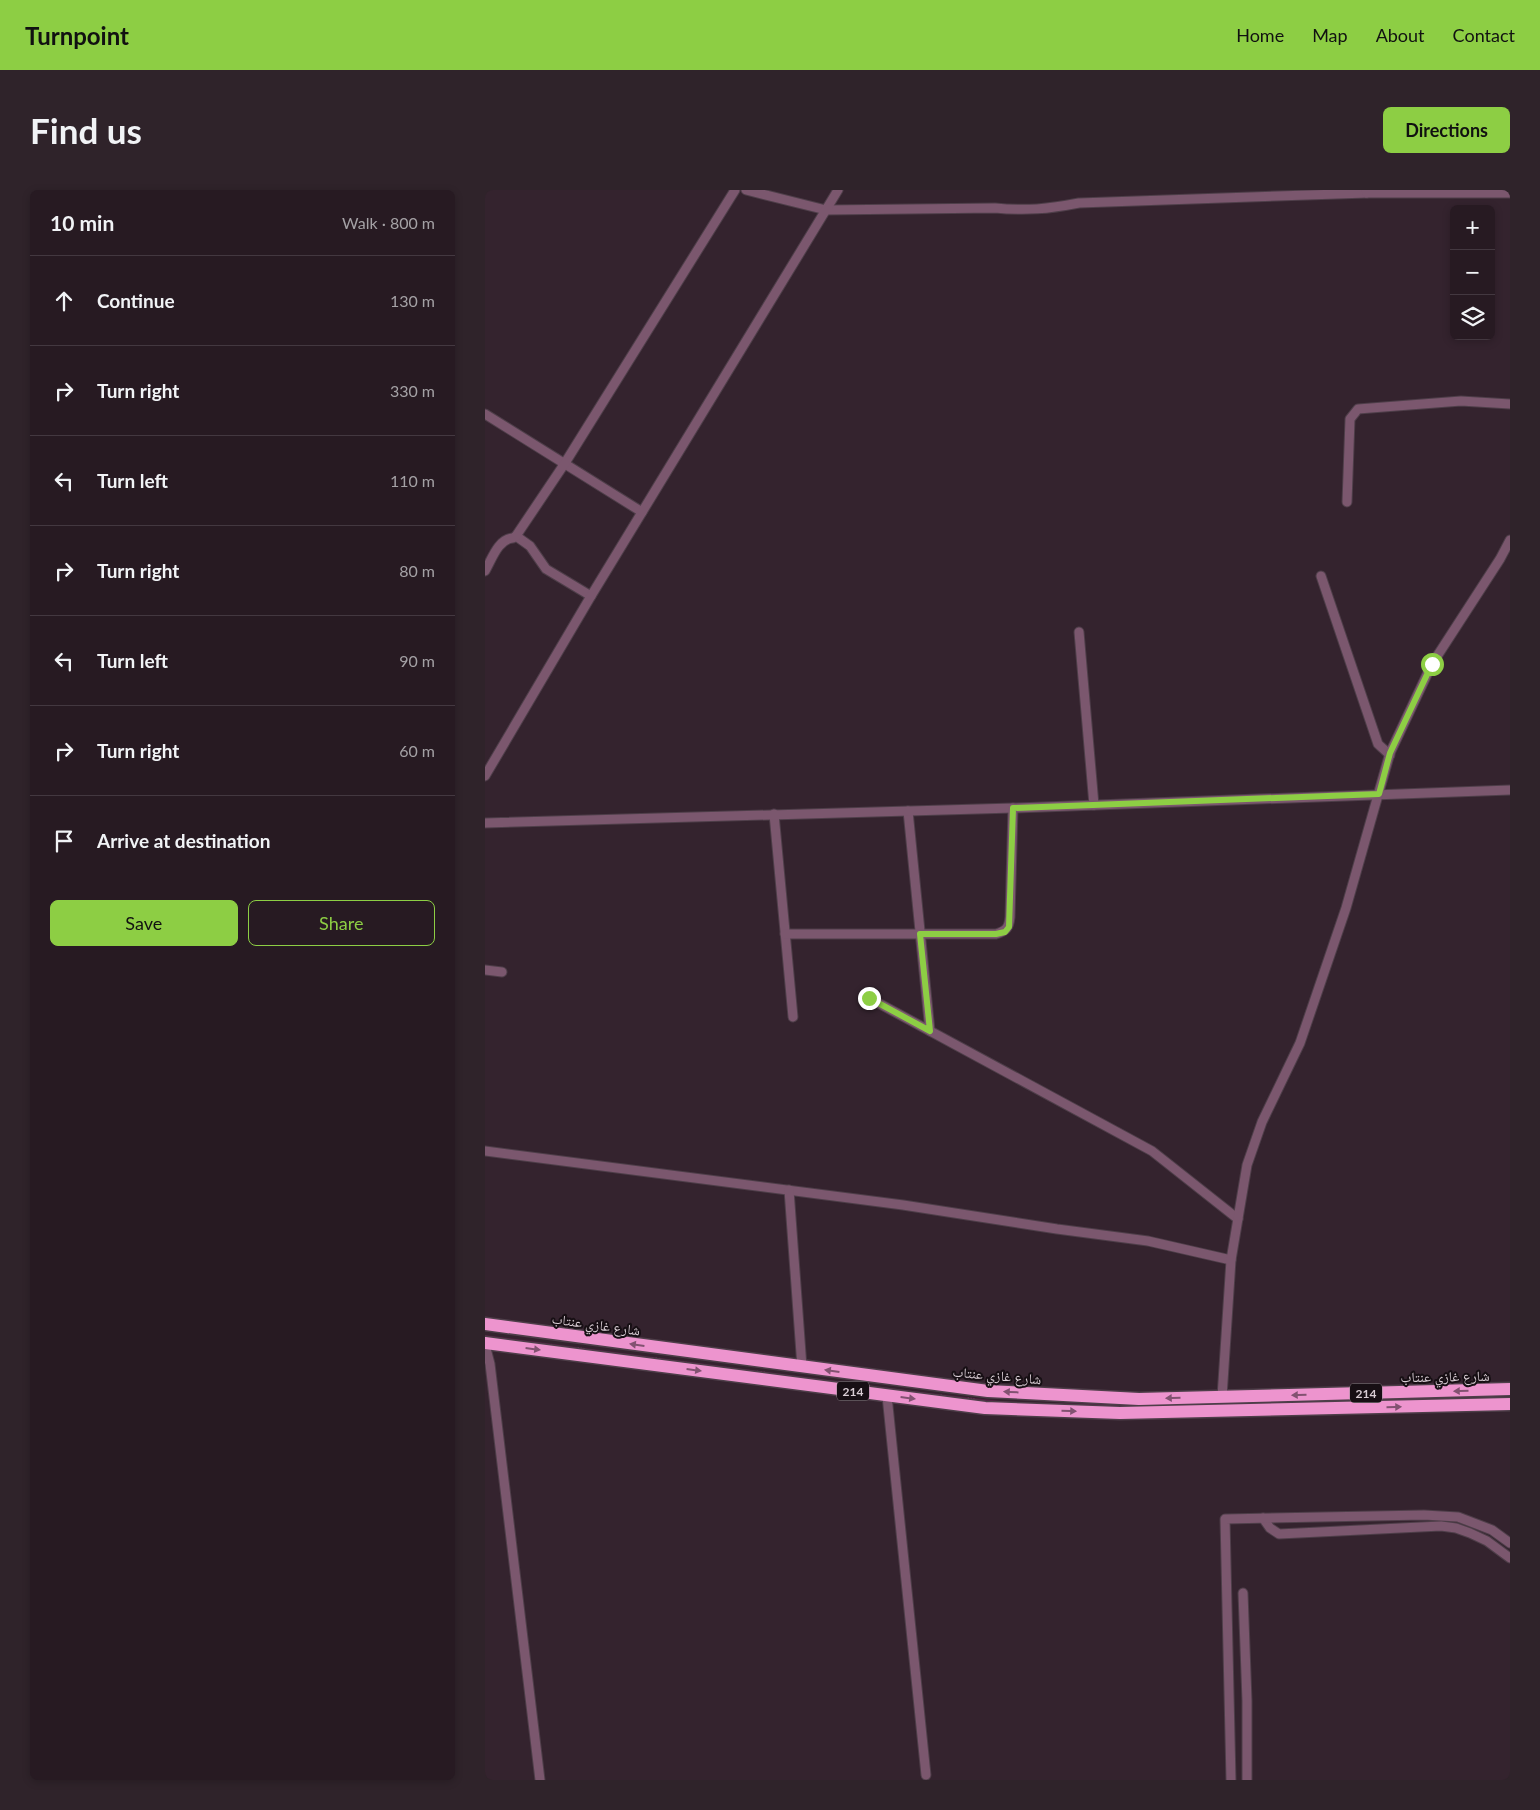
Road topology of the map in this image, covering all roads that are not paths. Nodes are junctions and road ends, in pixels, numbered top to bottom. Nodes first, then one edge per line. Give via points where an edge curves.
1 (735, 190) edge
2 (746, 190) edge
3 (838, 190) edge
4 (1367, 192) edge
5 (1510, 192) edge
6 (1267, 193) edge
7 (826, 210) junction
8 (1510, 404) edge
9 (485, 414) edge
10 (565, 463) junction
11 (1347, 502) dead end
12 (642, 512) junction
13 (516, 536) junction
14 (1510, 540) edge
15 (485, 571) edge
16 (1321, 576) dead end
17 (591, 596) junction
18 (1079, 632) dead end
19 (1389, 755) junction
20 (485, 776) edge
21 (1510, 790) edge
22 (1379, 794) junction
23 (1094, 805) junction
24 (1013, 808) junction
25 (908, 811) junction
26 (774, 814) junction
27 (485, 823) edge
28 (785, 934) junction
29 (920, 934) junction
30 (485, 970) edge
31 (502, 972) dead end
32 (869, 998) dead end
33 (793, 1018) dead end
34 (930, 1031) junction
35 (485, 1151) edge
36 (789, 1190) junction
37 (1238, 1219) junction
38 (1231, 1260) junction
39 (485, 1324) edge
40 (485, 1344) edge
41 (802, 1367) junction
42 (1510, 1389) edge
43 (1491, 1390) junction
44 (887, 1396) junction
45 (1222, 1397) junction
46 (1491, 1404) junction
47 (1510, 1404) edge
48 (1263, 1518) junction
49 (1510, 1543) edge
50 (1510, 1558) edge
51 (1243, 1592) dead end
52 (926, 1775) dead end
53 (539, 1780) edge
54 (1231, 1780) edge
55 (1247, 1780) edge

1 - 10 street
2 - 7 street
3 - 7 street
4 - 5 street
4 - 6 street
6 - 7 street via 1079,203 1023,210
7 - 12 street
8 - 11 street via 1461,401 1358,409 1350,419
9 - 10 street
10 - 12 street
10 - 13 street
12 - 17 street
13 - 15 street via 500,544
13 - 17 street via 530,546 546,569
14 - 19 street via 1432,664
16 - 19 street via 1379,744
17 - 20 street
18 - 23 street
19 - 22 street
21 - 22 street
22 - 23 street
22 - 37 street via 1346,908 1300,1043 1262,1122 1247,1165
23 - 24 street
24 - 25 street
24 - 29 street via 1009,927 1005,932 996,934
25 - 26 street
25 - 29 street
26 - 27 street
26 - 28 street
28 - 29 street
28 - 33 street
29 - 34 street
30 - 31 street
32 - 34 street
34 - 37 street via 1152,1151
35 - 36 street
36 - 38 street via 1148,1241
36 - 41 street
37 - 38 street
38 - 45 street
41 -> 39 highway, شارع غازي عنتاب / 214
40 -> 44 highway, 214
40 - 53 street via 493,1384
45 -> 41 highway, شارع غازي عنتاب / 214 via 1139,1399 988,1391
42 - 43 highway, شارع غازي عنتاب / 214
43 -> 45 highway, شارع غازي عنتاب / 214
43 - 46 highway
44 -> 46 highway, 214 via 985,1408 1119,1413
44 - 52 street
46 - 47 highway, 214
48 - 49 street via 1458,1517 1492,1530
48 - 50 street via 1279,1534 1425,1526 1456,1528 1487,1542
48 - 54 street via 1225,1519
51 - 55 street

